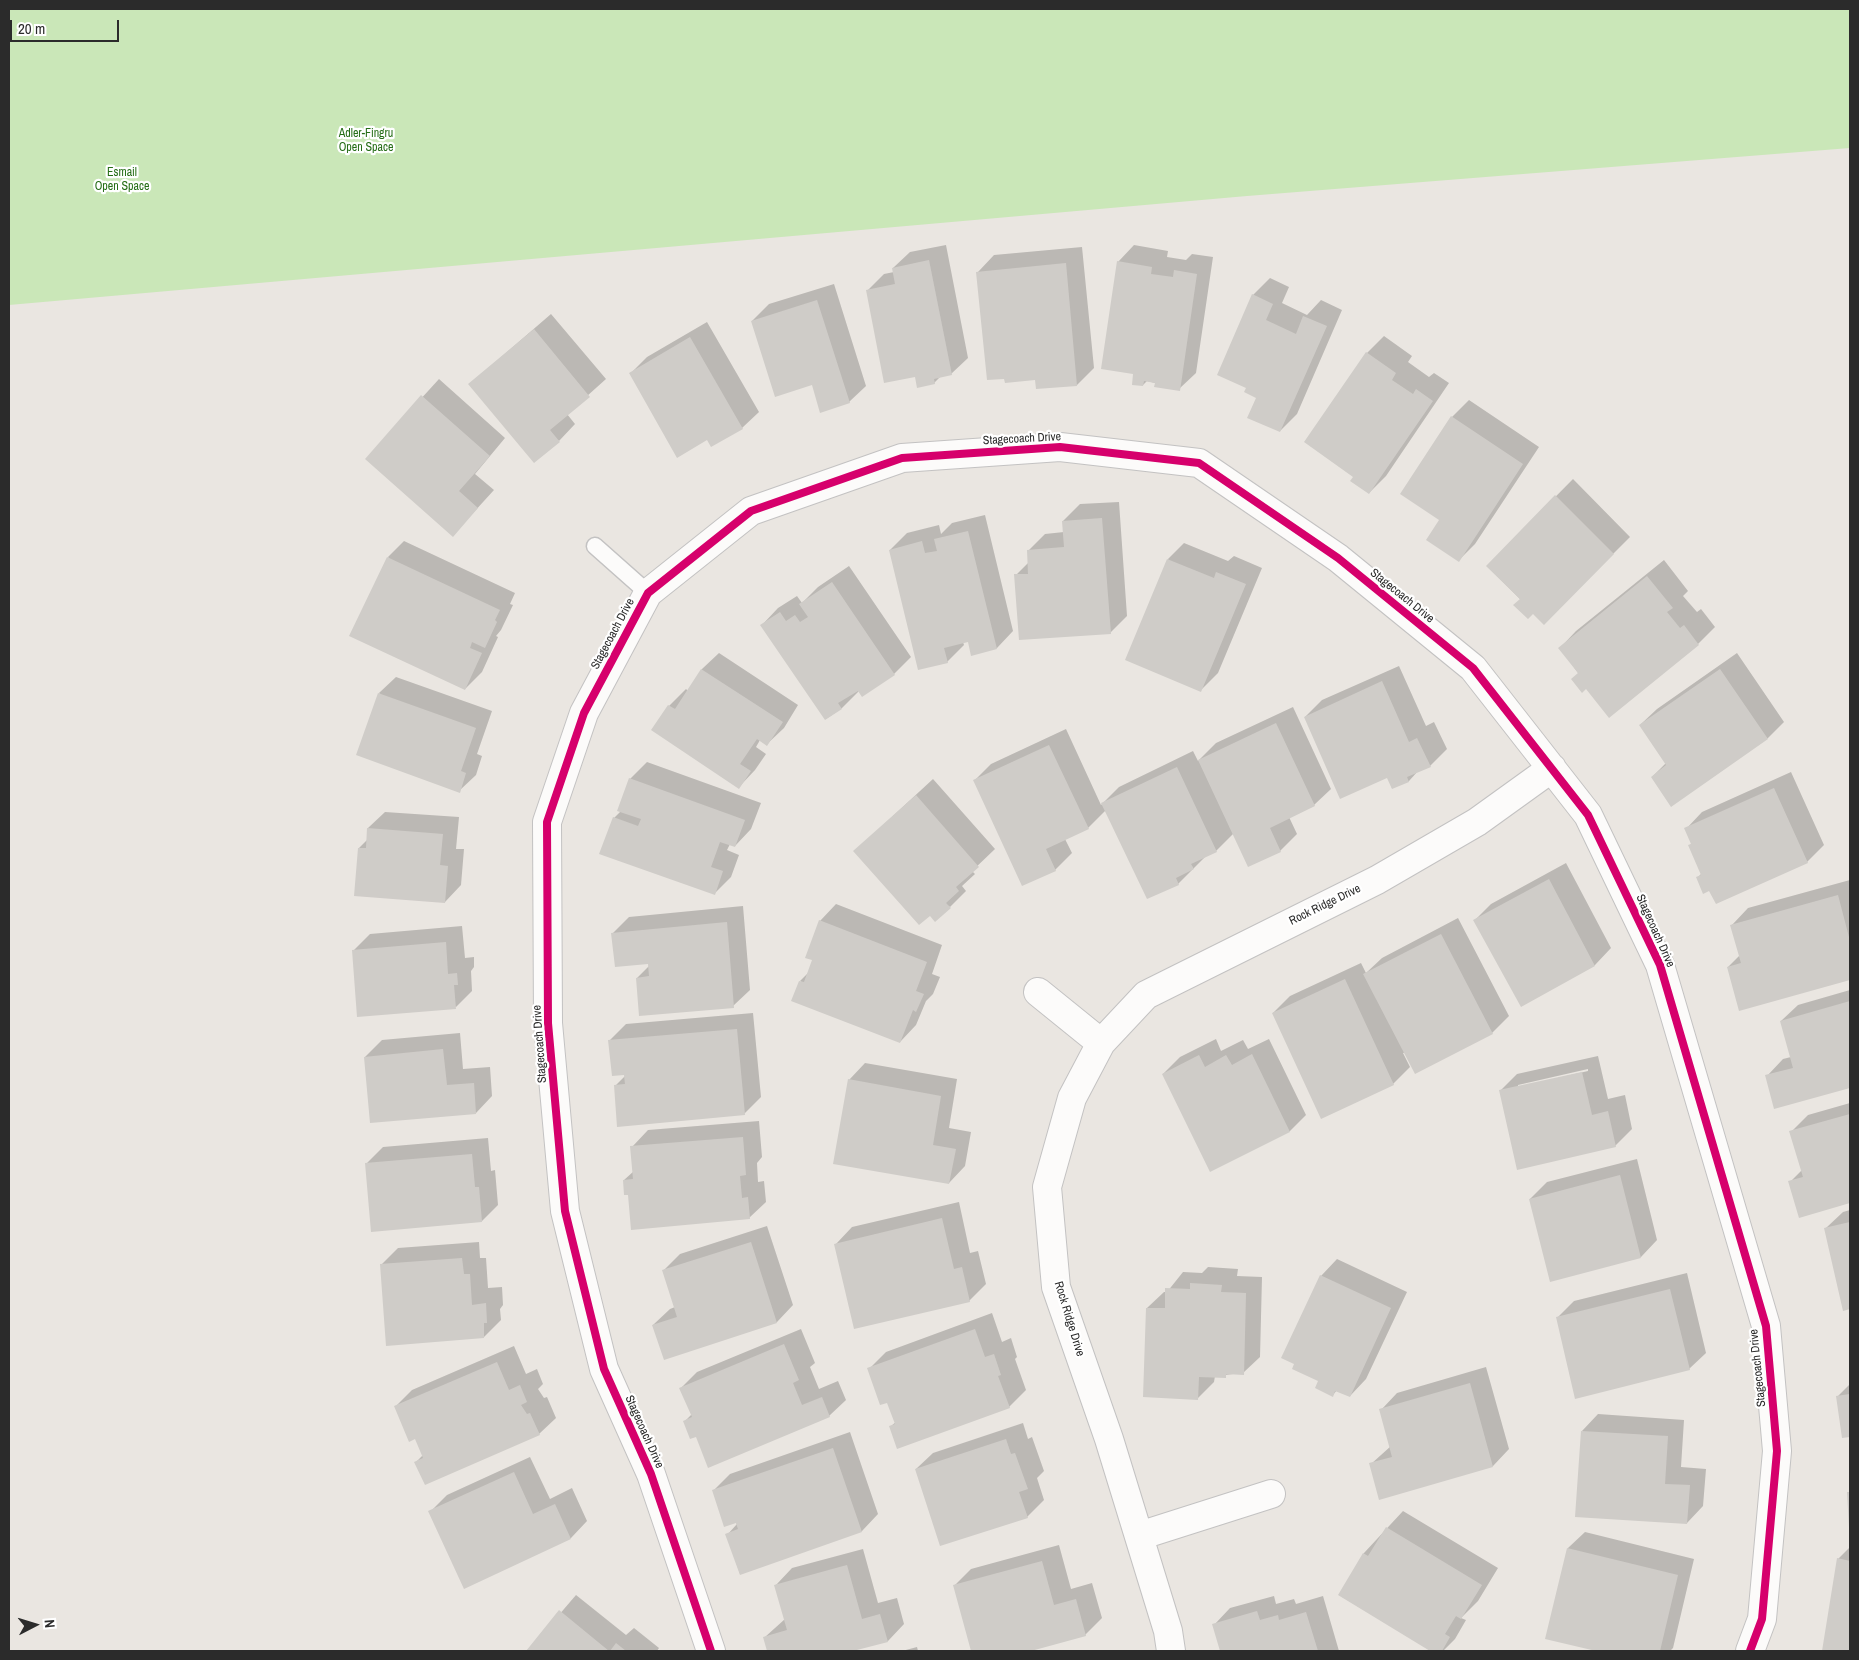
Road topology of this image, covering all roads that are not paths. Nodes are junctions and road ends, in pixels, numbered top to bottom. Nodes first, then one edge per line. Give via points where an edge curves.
1 (595, 546) dead end
2 (648, 593) junction
3 (1552, 768) junction
4 (1038, 992) dead end
5 (1101, 1043) junction
6 (1271, 1494) dead end
7 (1139, 1536) junction
8 (711, 1651) edge
9 (1171, 1651) edge
10 (1750, 1651) edge

1 - 2 lane
2 - 3 street, Stagecoach Drive via 751,511 902,458 1060,447 1199,463 1338,558 1473,668
2 - 8 street, Stagecoach Drive via 584,713 547,822 548,1023 565,1211 604,1369 651,1474
3 - 5 street, Rock Ridge Drive via 1477,822 1378,880 1146,995
3 - 10 street, Stagecoach Drive via 1588,815 1660,966 1766,1326 1777,1451 1762,1619
4 - 5 street
5 - 7 street, Rock Ridge Drive via 1072,1098 1048,1187 1056,1287
6 - 7 street
7 - 9 street, Rock Ridge Drive

